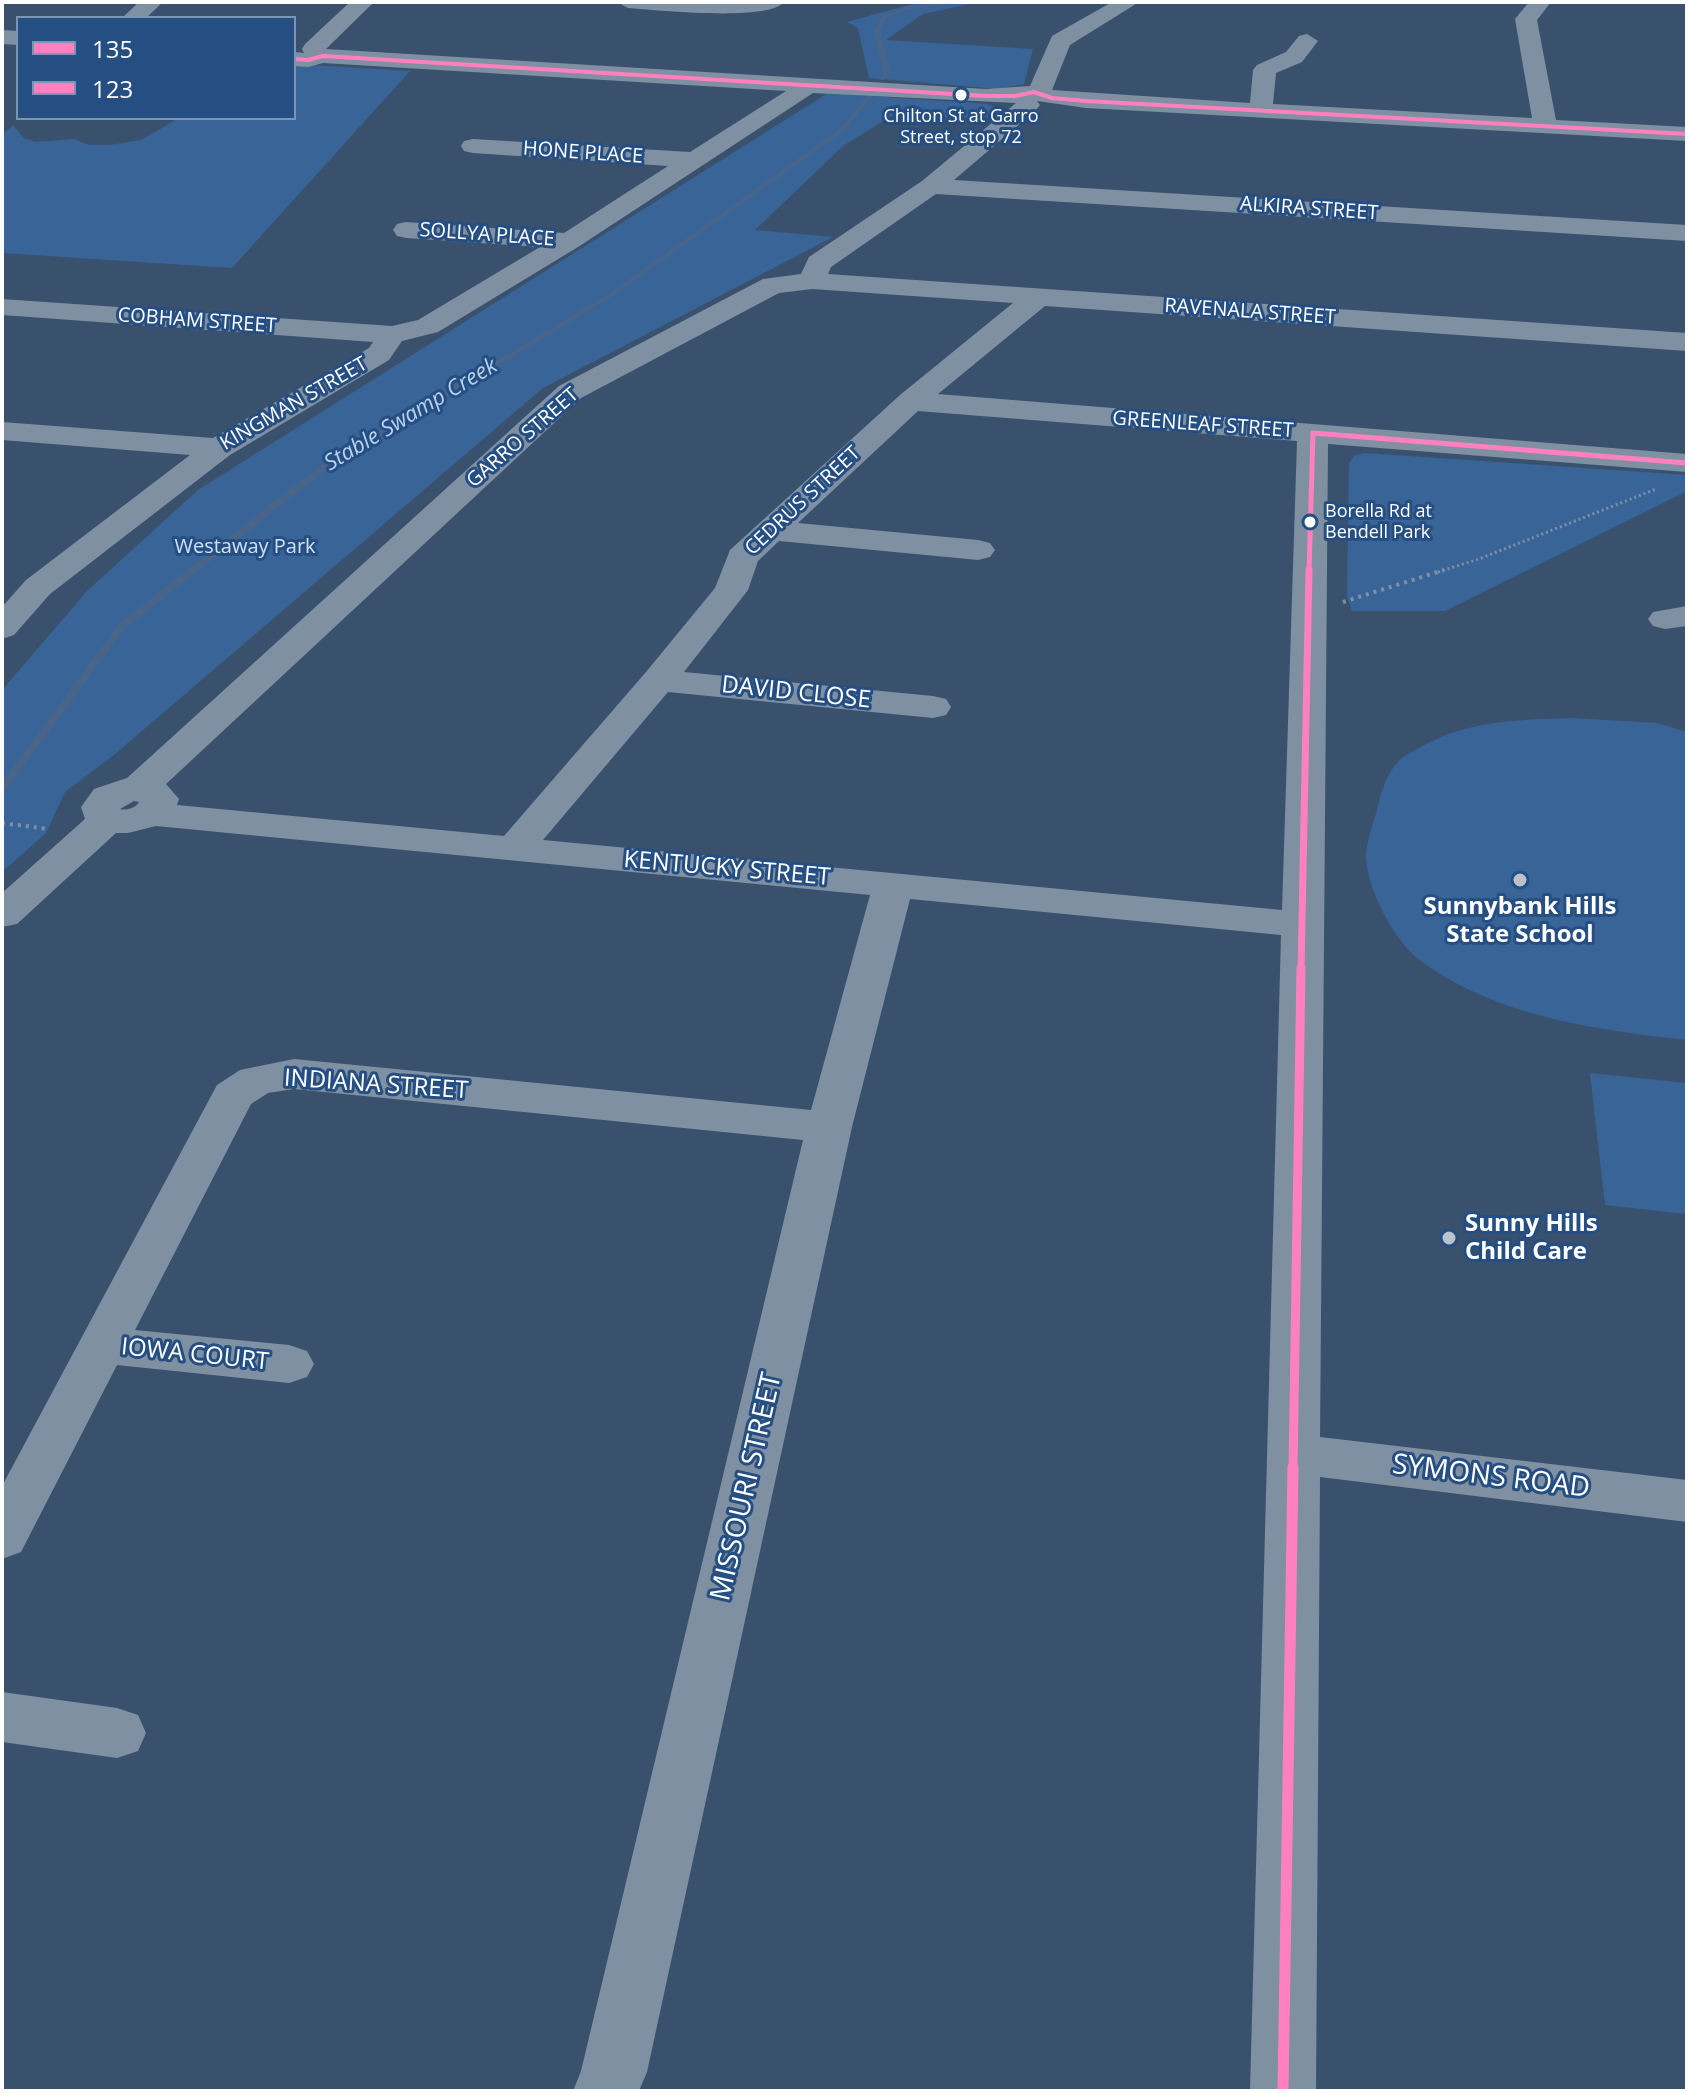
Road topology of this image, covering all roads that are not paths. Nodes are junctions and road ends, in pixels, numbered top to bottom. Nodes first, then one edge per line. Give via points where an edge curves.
1 (152, 2) edge
2 (363, 2) edge
3 (628, 2) edge
4 (773, 2) edge
5 (1128, 2) edge
6 (1540, 2) edge
7 (135, 16) edge
8 (1307, 41) dead end
9 (306, 54) edge
10 (807, 83) junction
11 (1033, 98) junction
12 (1261, 110) junction
13 (1545, 125) junction
14 (1687, 134) edge
15 (473, 146) dead end
16 (692, 160) junction
17 (931, 186) junction
18 (406, 230) dead end
19 (1687, 233) edge
20 (569, 241) junction
21 (812, 281) junction
22 (1037, 298) junction
23 (2, 307) edge
24 (392, 335) junction
25 (1687, 342) edge
26 (911, 401) junction
27 (2, 431) edge
28 (1313, 433) junction
29 (219, 448) junction
30 (1687, 463) edge
31 (770, 530) junction
32 (978, 550) dead end
33 (2, 584) edge
34 (38, 587) junction
35 (2, 628) edge
36 (659, 680) junction
37 (933, 707) dead end
38 (144, 801) junction
39 (514, 849) junction
40 (893, 885) junction
41 (2, 915) edge
42 (1303, 925) junction
43 (829, 1127) junction
44 (102, 1345) junction
45 (289, 1364) dead end
46 (1294, 1454) junction
47 (1687, 1501) edge
48 (2, 1537) edge
49 (2, 1717) edge
50 (117, 1733) dead end
51 (606, 2091) edge
52 (1283, 2091) edge

1 - 7 street
2 - 9 street
3 - 4 street via 712,7
5 - 11 street via 1060,41
6 - 13 street via 1526,19
8 - 12 street via 1294,57 1265,70
9 - 10 street
10 - 11 street
10 - 16 street, KINGMAN STREET
11 - 12 street
11 - 17 street
12 - 13 street
13 - 14 street
15 - 16 street, HONE PLACE
16 - 20 street, KINGMAN STREET
17 - 19 street, ALKIRA STREET
17 - 21 street via 819,263
18 - 20 street, SOLLYA PLACE
20 - 24 street, KINGMAN STREET via 428,326
21 - 22 street, RAVENALA STREET
21 - 38 street, GARRO STREET via 773,285 570,392
22 - 25 street, RAVENALA STREET
22 - 26 street, CEDRUS STREET
23 - 24 street, COBHAM STREET
24 - 29 street, KINGMAN STREET via 379,354
26 - 28 street, GREENLEAF STREET
26 - 31 street, CEDRUS STREET
27 - 29 street
28 - 30 street, GREENLEAF STREET
28 - 42 street
29 - 34 street, KINGMAN STREET
31 - 32 street
31 - 36 street, CEDRUS STREET via 742,557 731,590
33 - 34 street
34 - 35 street, KINGMAN STREET
36 - 37 street, DAVID CLOSE
36 - 39 street, CEDRUS STREET
38 - 39 street, KENTUCKY STREET
38 - 41 street, KENTUCKY STREET via 129,821 108,819
39 - 40 street, KENTUCKY STREET
40 - 42 street, KENTUCKY STREET
40 - 43 street, MISSOURI STREET
42 - 46 street
43 - 44 street, INDIANA STREET via 294,1074 256,1080 233,1095
43 - 51 street, MISSOURI STREET
44 - 45 street, IOWA COURT
44 - 48 street, INDIANA STREET
46 - 47 street, SYMONS ROAD
46 - 52 street
49 - 50 street

